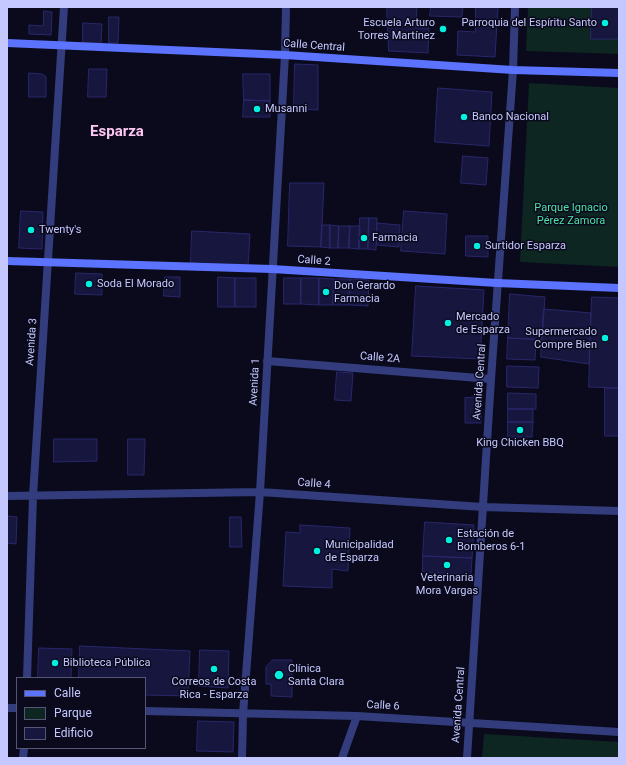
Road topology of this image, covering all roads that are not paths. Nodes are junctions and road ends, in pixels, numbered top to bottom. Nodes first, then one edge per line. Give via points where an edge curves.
1 (64, 7) edge
2 (286, 7) edge
3 (515, 7) edge
4 (7, 43) edge
5 (62, 46) junction
6 (285, 55) junction
7 (513, 70) junction
8 (619, 73) edge
9 (7, 261) edge
10 (48, 263) junction
11 (272, 269) junction
12 (497, 283) junction
13 (619, 288) edge
14 (268, 361) junction
15 (490, 379) junction
16 (260, 492) junction
17 (7, 496) edge
18 (33, 496) junction
19 (483, 507) junction
20 (619, 512) edge
21 (27, 677) edge
22 (146, 711) edge
23 (243, 714) junction
24 (357, 716) junction
25 (469, 722) junction
26 (619, 732) edge
27 (242, 758) edge
28 (342, 758) edge
29 (466, 758) edge

1 - 5 street, Avenida 3
2 - 6 street, Avenida 1
3 - 7 street, Avenida Central
4 - 5 street, Calle Central
5 - 6 street, Calle Central
5 - 10 street, Avenida 3
6 - 7 street, Calle Central
6 - 11 street, Avenida 1
7 - 8 street, Calle Central
7 - 12 street, Avenida Central
9 - 10 street, Calle 2
10 - 11 street, Calle 2
10 - 18 street, Avenida 3
11 - 12 street, Calle 2
11 - 14 street, Avenida 1
12 - 13 street, Calle 2
12 - 15 street, Avenida Central
14 - 15 street, Calle 2A
14 - 16 street, Avenida 1
15 - 19 street, Avenida Central
16 - 18 street, Calle 4
16 - 19 street, Calle 4
16 - 23 street, Avenida 1
17 - 18 street, Calle 4
18 - 21 street, Avenida 3
19 - 20 street, Calle 4
19 - 25 street, Avenida Central
22 - 23 street, Calle 6
23 - 24 street, Calle 6
23 - 27 street, Avenida 1
24 - 25 street, Calle 6
24 - 28 street
25 - 26 street, Calle 6
25 - 29 street, Avenida Central

